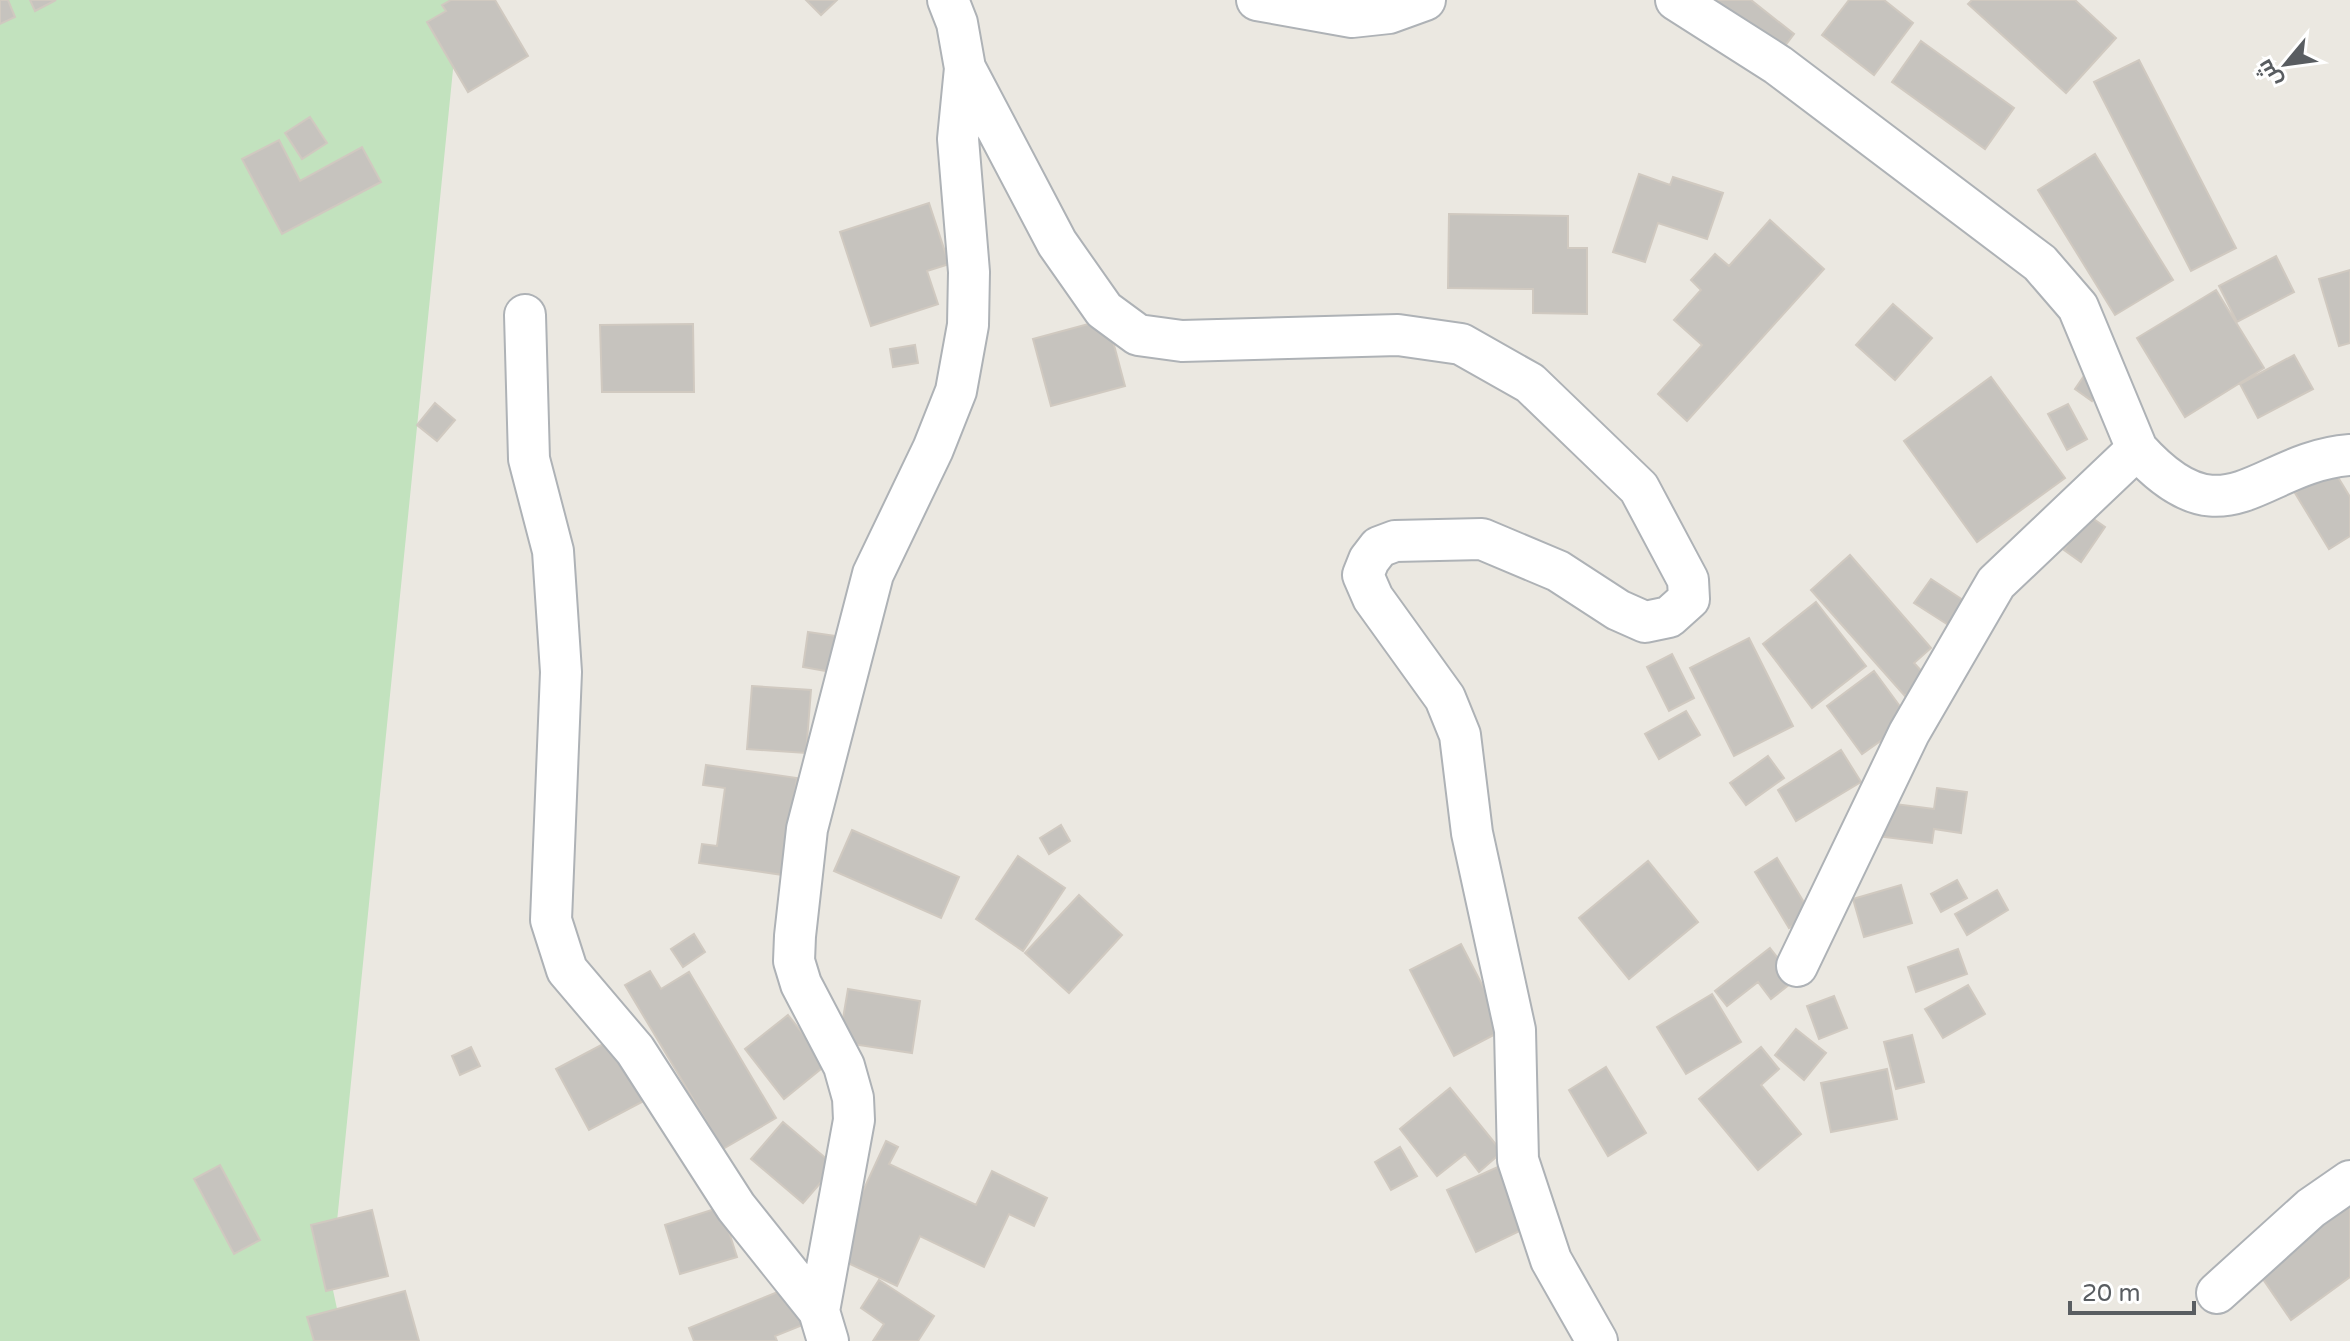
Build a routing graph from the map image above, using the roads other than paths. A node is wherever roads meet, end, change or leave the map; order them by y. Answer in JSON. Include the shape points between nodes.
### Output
{"nodes":[{"id":1,"x":948,"y":0,"type":"edge"},
{"id":2,"x":1257,"y":0,"type":"edge"},
{"id":3,"x":1425,"y":0,"type":"edge"},
{"id":4,"x":1676,"y":0,"type":"edge"},
{"id":5,"x":965,"y":68,"type":"junction"},
{"id":6,"x":525,"y":315,"type":"dead end"},
{"id":7,"x":2137,"y":449,"type":"junction"},
{"id":8,"x":2350,"y":455,"type":"edge"},
{"id":9,"x":1797,"y":966,"type":"dead end"},
{"id":10,"x":2350,"y":1181,"type":"edge"},
{"id":11,"x":2217,"y":1293,"type":"dead end"},
{"id":12,"x":824,"y":1326,"type":"edge"},
{"id":13,"x":1597,"y":1341,"type":"edge"}],
"edges":[{"from":1,"to":5,"type":"street"},
{"from":2,"to":3,"type":"street","via":[[1352,17],[1389,13]]},
{"from":4,"to":7,"type":"street","via":[[1778,65],[2040,263],[2078,307]]},
{"from":5,"to":12,"type":"street","via":[[958,139],[968,325],[956,391],[873,574],[807,829],[794,961],[844,1066],[854,1120]]},
{"from":5,"to":13,"type":"street","via":[[1057,243],[1104,310],[1138,335],[1182,341],[1398,335],[1461,344],[1530,383],[1639,488],[1688,580],[1689,599],[1669,617],[1645,622],[1558,571],[1482,539],[1395,541],[1379,547],[1363,575],[1373,598],[1445,698],[1460,735],[1472,833],[1515,1030],[1518,1160],[1551,1260]]},
{"from":6,"to":12,"type":"street","via":[[529,459],[553,551],[561,672],[551,920],[567,970],[635,1050],[736,1207]]},
{"from":7,"to":8,"type":"street","via":[[2153,467],[2192,493],[2234,496],[2330,457]]},
{"from":7,"to":9,"type":"street","via":[[1996,583],[1909,733]]},
{"from":10,"to":11,"type":"street","via":[[2311,1208]]}]}
